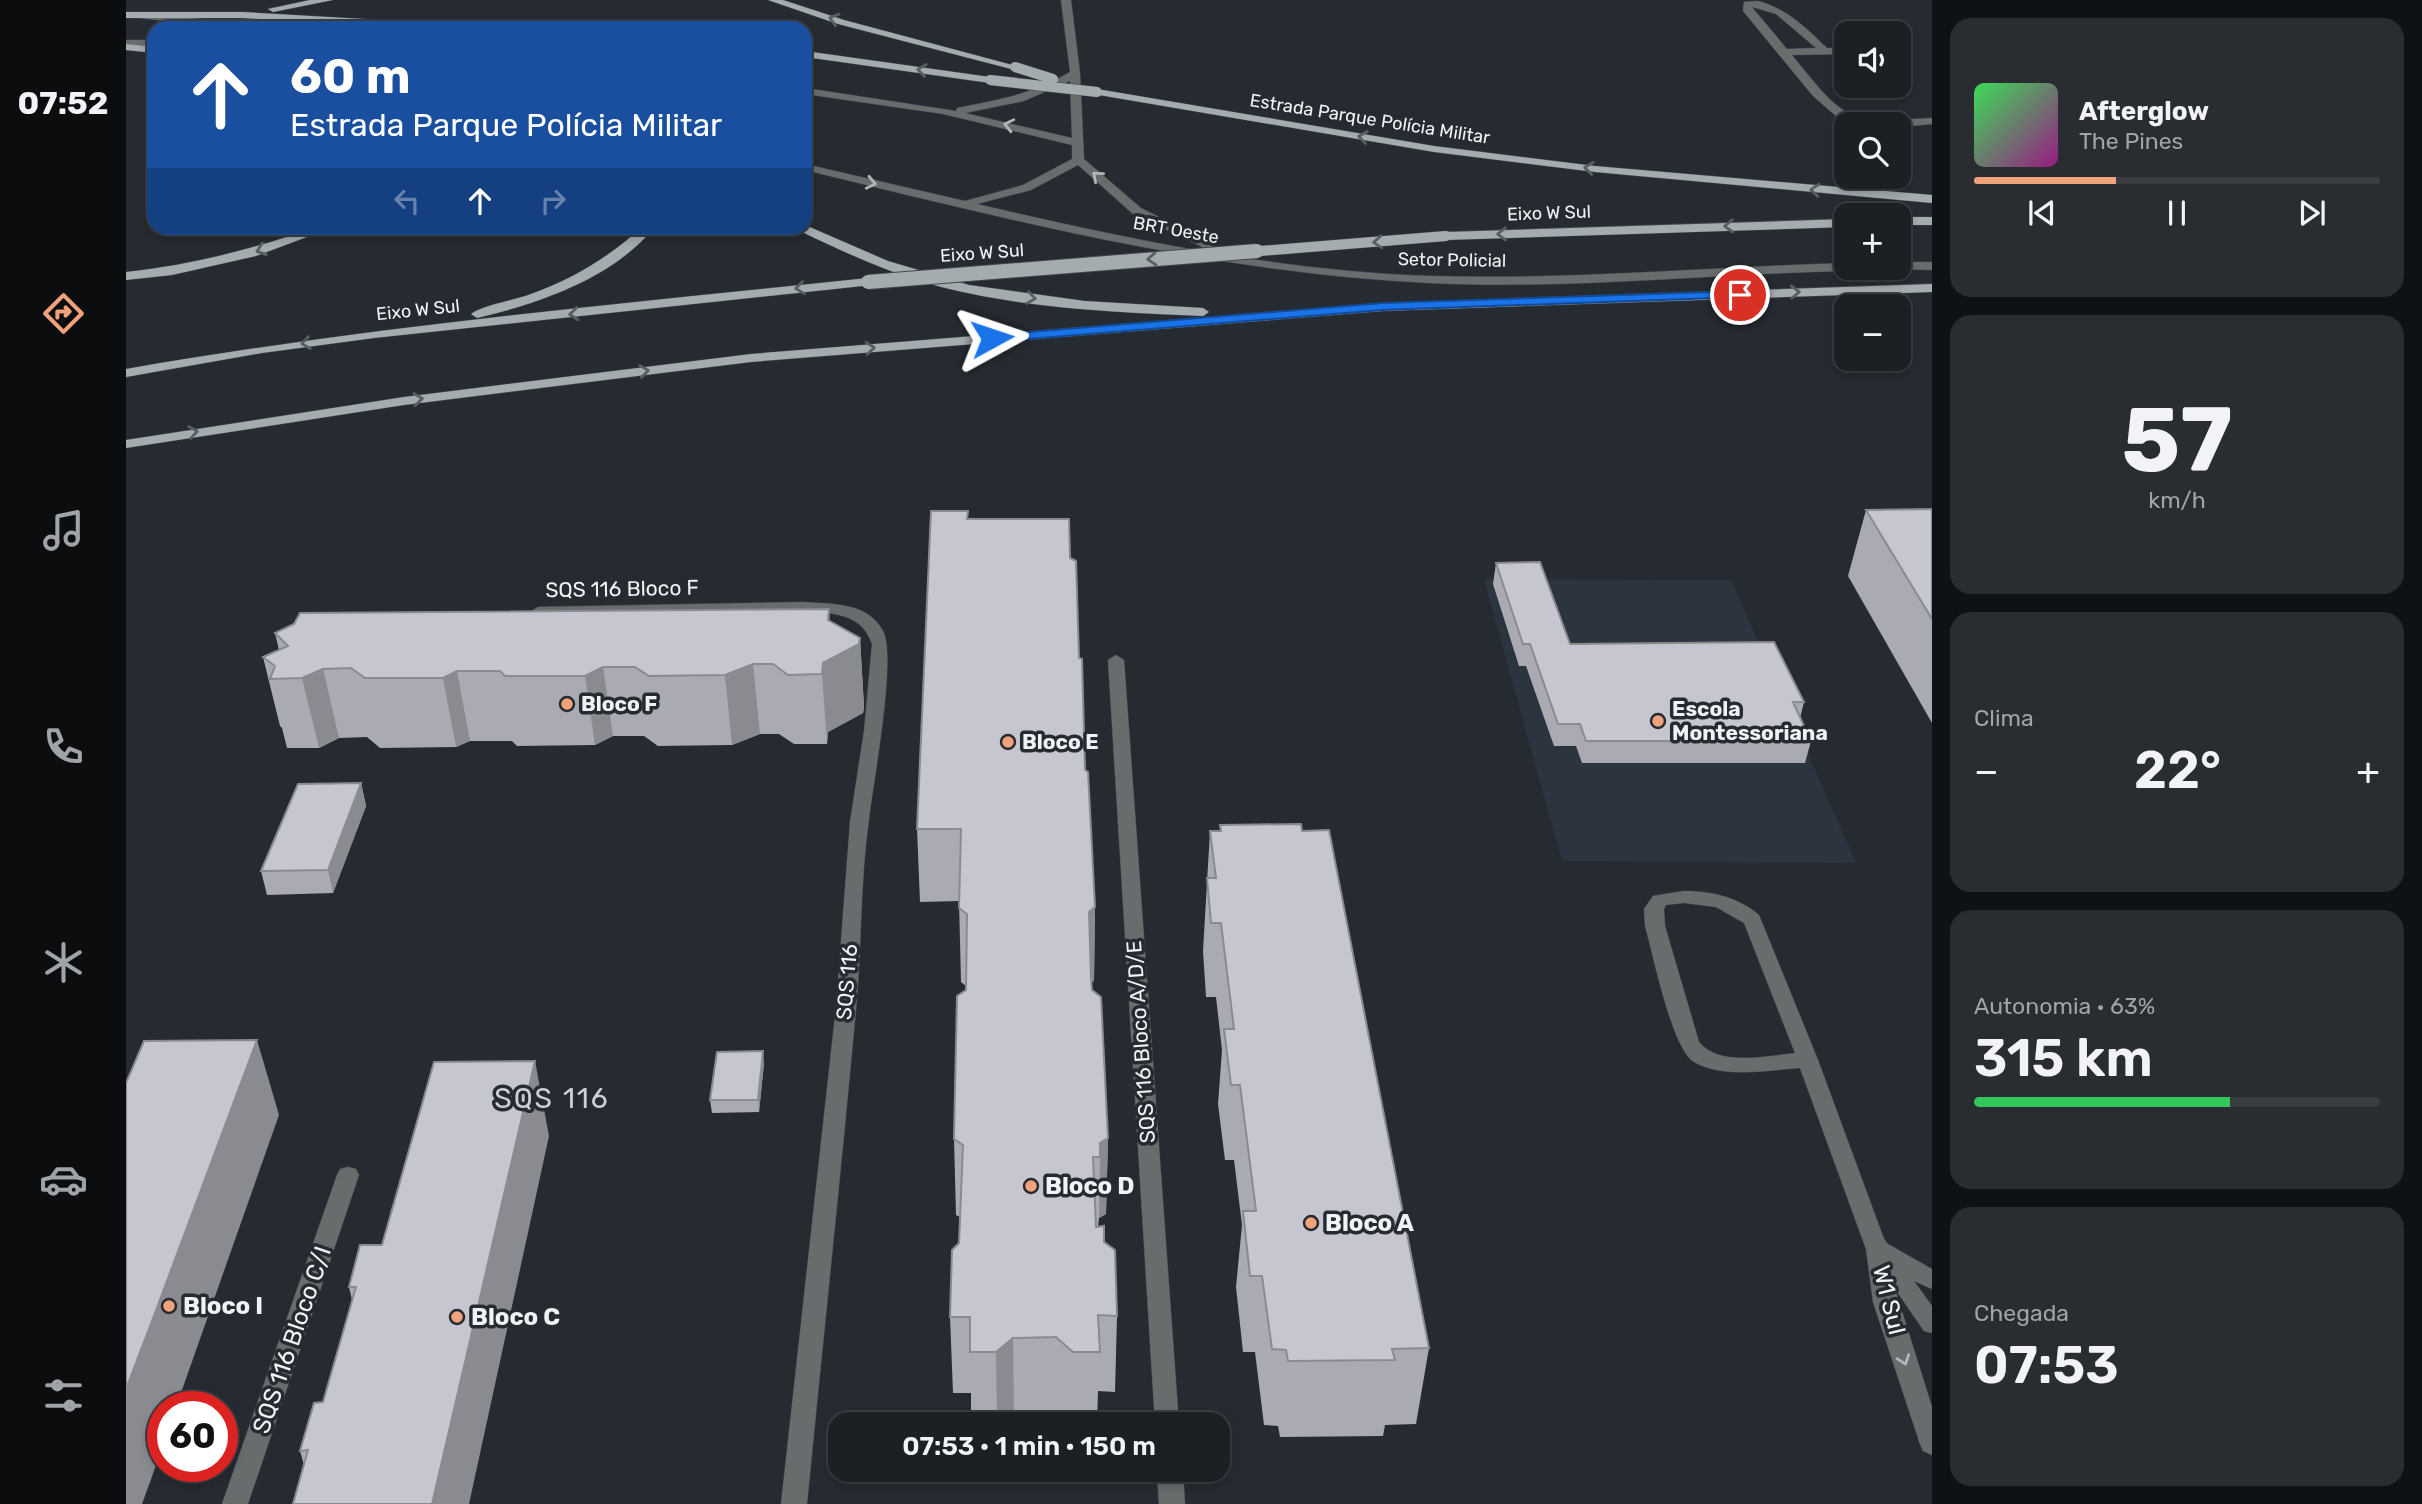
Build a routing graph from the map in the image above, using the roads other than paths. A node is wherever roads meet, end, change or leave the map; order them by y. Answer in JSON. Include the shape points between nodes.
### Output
{"nodes":[{"id":1,"x":328,"y":0,"type":"edge"},
{"id":2,"x":773,"y":0,"type":"edge"},
{"id":3,"x":1066,"y":0,"type":"edge"},
{"id":4,"x":127,"y":15,"type":"edge"},
{"id":5,"x":242,"y":15,"type":"junction"},
{"id":6,"x":187,"y":21,"type":"edge"},
{"id":7,"x":347,"y":21,"type":"edge"},
{"id":8,"x":147,"y":44,"type":"edge"},
{"id":9,"x":126,"y":45,"type":"edge"},
{"id":10,"x":147,"y":49,"type":"edge"},
{"id":11,"x":1824,"y":51,"type":"junction"},
{"id":12,"x":1834,"y":51,"type":"edge"},
{"id":13,"x":1784,"y":52,"type":"junction"},
{"id":14,"x":812,"y":55,"type":"edge"},
{"id":15,"x":1075,"y":73,"type":"junction"},
{"id":16,"x":812,"y":92,"type":"edge"},
{"id":17,"x":1097,"y":92,"type":"junction"},
{"id":18,"x":943,"y":111,"type":"junction"},
{"id":19,"x":1932,"y":121,"type":"edge"},
{"id":20,"x":1075,"y":142,"type":"junction"},
{"id":21,"x":1078,"y":160,"type":"junction"},
{"id":22,"x":812,"y":169,"type":"edge"},
{"id":23,"x":1932,"y":199,"type":"edge"},
{"id":24,"x":960,"y":204,"type":"junction"},
{"id":25,"x":1932,"y":221,"type":"edge"},
{"id":26,"x":1911,"y":222,"type":"edge"},
{"id":27,"x":1834,"y":223,"type":"edge"},
{"id":28,"x":812,"y":231,"type":"edge"},
{"id":29,"x":305,"y":235,"type":"edge"},
{"id":30,"x":641,"y":235,"type":"edge"},
{"id":31,"x":1239,"y":259,"type":"junction"},
{"id":32,"x":1932,"y":266,"type":"edge"},
{"id":33,"x":1911,"y":267,"type":"edge"},
{"id":34,"x":1834,"y":268,"type":"edge"},
{"id":35,"x":126,"y":276,"type":"edge"},
{"id":36,"x":1932,"y":288,"type":"edge"},
{"id":37,"x":1287,"y":314,"type":"junction"},
{"id":38,"x":374,"y":334,"type":"junction"},
{"id":39,"x":126,"y":373,"type":"edge"},
{"id":40,"x":126,"y":444,"type":"edge"},
{"id":41,"x":714,"y":608,"type":"joint"},
{"id":42,"x":525,"y":612,"type":"edge"},
{"id":43,"x":1116,"y":660,"type":"dead end"},
{"id":44,"x":1808,"y":1060,"type":"junction"},
{"id":45,"x":348,"y":1175,"type":"dead end"},
{"id":46,"x":1876,"y":1247,"type":"junction"},
{"id":47,"x":1932,"y":1280,"type":"edge"},
{"id":48,"x":1932,"y":1324,"type":"edge"},
{"id":49,"x":1166,"y":1412,"type":"edge"},
{"id":50,"x":1932,"y":1444,"type":"edge"},
{"id":51,"x":1171,"y":1482,"type":"edge"},
{"id":52,"x":236,"y":1504,"type":"edge"},
{"id":53,"x":794,"y":1504,"type":"edge"},
{"id":54,"x":1172,"y":1504,"type":"edge"}],
"edges":[{"from":1,"to":5,"type":"main road"},
{"from":17,"to":2,"type":"main road","one_way":true,"bridge":true},
{"from":3,"to":15,"type":"street"},
{"from":4,"to":5,"type":"main road"},
{"from":4,"to":6,"type":"street"},
{"from":5,"to":7,"type":"main road"},
{"from":8,"to":9,"type":"street"},
{"from":9,"to":10,"type":"main road"},
{"from":11,"to":12,"type":"street"},
{"from":11,"to":13,"type":"street"},
{"from":11,"to":13,"type":"street","via":[[1778,6],[1747,4]]},
{"from":13,"to":19,"type":"street","via":[[1841,115],[1861,122]]},
{"from":17,"to":14,"type":"main road","name":"Estrada Parque Polícia Militar","one_way":true,"bridge":true},
{"from":15,"to":18,"type":"street","via":[[1027,99]]},
{"from":15,"to":20,"type":"street"},
{"from":16,"to":18,"type":"street"},
{"from":23,"to":17,"type":"main road","name":"Estrada Parque Polícia Militar","one_way":true,"via":[[1434,149]]},
{"from":20,"to":18,"type":"street","one_way":true},
{"from":20,"to":21,"type":"street"},
{"from":21,"to":24,"type":"street","name":"BRT Oeste","via":[[1054,178],[1010,195]]},
{"from":31,"to":21,"type":"street","name":"BRT Oeste","one_way":true,"via":[[1137,211]]},
{"from":22,"to":24,"type":"street","name":"BRT Oeste","one_way":true},
{"from":24,"to":31,"type":"street","name":"BRT Oeste"},
{"from":25,"to":26,"type":"main road"},
{"from":27,"to":38,"type":"main road","name":"Eixo W Sul","one_way":true,"bridge":true,"via":[[1446,236],[868,282]]},
{"from":28,"to":37,"type":"main road","one_way":true,"via":[[904,271],[967,289],[1158,310]]},
{"from":29,"to":35,"type":"main road","one_way":true,"via":[[252,253],[173,271]]},
{"from":30,"to":38,"type":"main road","via":[[592,272],[541,295],[497,310]]},
{"from":31,"to":34,"type":"street","name":"Setor Policial","via":[[1371,276],[1484,279]]},
{"from":32,"to":33,"type":"street"},
{"from":37,"to":36,"type":"main road","one_way":true},
{"from":40,"to":37,"type":"main road","one_way":true,"via":[[404,401],[751,358]]},
{"from":38,"to":39,"type":"main road","name":"Eixo W Sul","one_way":true},
{"from":41,"to":42,"type":"street","name":"SQS 116 Bloco F"},
{"from":41,"to":53,"type":"street","name":"SQS 116","via":[[840,609],[871,622],[880,644]]},
{"from":43,"to":49,"type":"street","name":"SQS 116 Bloco A/D/E"},
{"from":44,"to":44,"type":"street","via":[[1752,920],[1744,911],[1714,900],[1660,900],[1654,909],[1655,926],[1693,1050],[1722,1063]]},
{"from":44,"to":46,"type":"street"},
{"from":45,"to":52,"type":"street","name":"SQS 116 Bloco C/I"},
{"from":46,"to":47,"type":"street"},
{"from":46,"to":48,"type":"street","name":"W1 Sul"},
{"from":46,"to":50,"type":"street","name":"W1 Sul","one_way":true,"via":[[1885,1302]]},
{"from":51,"to":54,"type":"street"}]}
